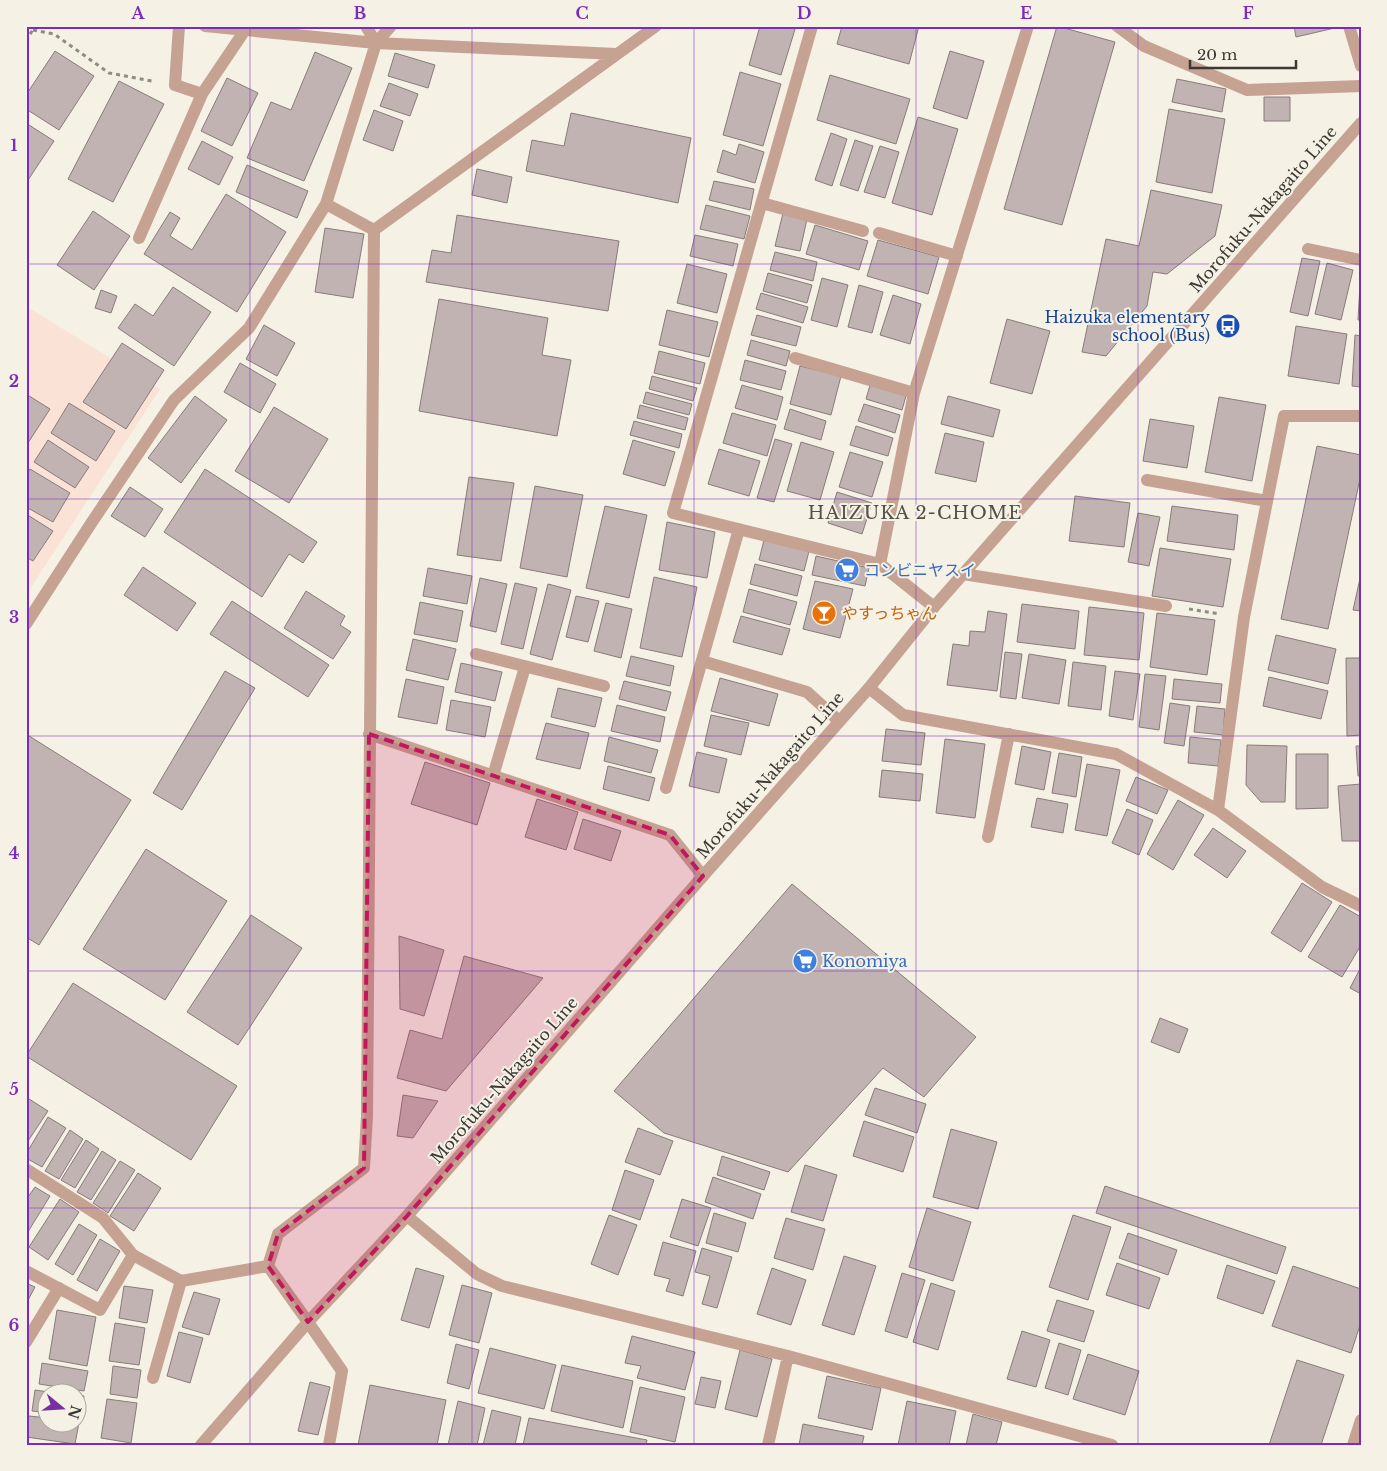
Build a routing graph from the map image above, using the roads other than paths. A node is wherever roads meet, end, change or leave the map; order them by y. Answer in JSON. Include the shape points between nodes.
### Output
{"nodes":[{"id":1,"x":179,"y":26,"type":"edge"},
{"id":2,"x":205,"y":26,"type":"edge"},
{"id":3,"x":366,"y":26,"type":"edge"},
{"id":4,"x":391,"y":26,"type":"edge"},
{"id":5,"x":656,"y":26,"type":"edge"},
{"id":6,"x":812,"y":26,"type":"edge"},
{"id":7,"x":1028,"y":26,"type":"edge"},
{"id":8,"x":1118,"y":26,"type":"edge"},
{"id":9,"x":1349,"y":26,"type":"edge"},
{"id":10,"x":245,"y":30,"type":"junction"},
{"id":11,"x":376,"y":43,"type":"junction"},
{"id":12,"x":616,"y":54,"type":"junction"},
{"id":13,"x":1361,"y":66,"type":"edge"},
{"id":14,"x":1361,"y":86,"type":"edge"},
{"id":15,"x":202,"y":94,"type":"junction"},
{"id":16,"x":1361,"y":123,"type":"edge"},
{"id":17,"x":762,"y":203,"type":"junction"},
{"id":18,"x":326,"y":204,"type":"junction"},
{"id":19,"x":374,"y":230,"type":"junction"},
{"id":20,"x":862,"y":231,"type":"dead end"},
{"id":21,"x":879,"y":233,"type":"dead end"},
{"id":22,"x":139,"y":238,"type":"dead end"},
{"id":23,"x":1308,"y":249,"type":"dead end"},
{"id":24,"x":957,"y":256,"type":"junction"},
{"id":25,"x":1361,"y":260,"type":"edge"},
{"id":26,"x":795,"y":358,"type":"dead end"},
{"id":27,"x":914,"y":392,"type":"junction"},
{"id":28,"x":1361,"y":416,"type":"edge"},
{"id":29,"x":1146,"y":480,"type":"dead end"},
{"id":30,"x":1267,"y":501,"type":"junction"},
{"id":31,"x":739,"y":529,"type":"junction"},
{"id":32,"x":880,"y":564,"type":"junction"},
{"id":33,"x":963,"y":574,"type":"junction"},
{"id":34,"x":1166,"y":606,"type":"road end"},
{"id":35,"x":934,"y":608,"type":"junction"},
{"id":36,"x":26,"y":624,"type":"edge"},
{"id":37,"x":476,"y":654,"type":"dead end"},
{"id":38,"x":702,"y":661,"type":"junction"},
{"id":39,"x":525,"y":667,"type":"junction"},
{"id":40,"x":604,"y":686,"type":"dead end"},
{"id":41,"x":869,"y":688,"type":"junction"},
{"id":42,"x":839,"y":721,"type":"junction"},
{"id":43,"x":369,"y":734,"type":"junction"},
{"id":44,"x":1009,"y":734,"type":"junction"},
{"id":45,"x":493,"y":776,"type":"junction"},
{"id":46,"x":666,"y":788,"type":"dead end"},
{"id":47,"x":1218,"y":810,"type":"junction"},
{"id":48,"x":988,"y":837,"type":"dead end"},
{"id":49,"x":703,"y":876,"type":"junction"},
{"id":50,"x":1361,"y":906,"type":"edge"},
{"id":51,"x":26,"y":1169,"type":"edge"},
{"id":52,"x":407,"y":1216,"type":"junction"},
{"id":53,"x":133,"y":1255,"type":"junction"},
{"id":54,"x":268,"y":1266,"type":"junction"},
{"id":55,"x":26,"y":1271,"type":"edge"},
{"id":56,"x":182,"y":1281,"type":"junction"},
{"id":57,"x":60,"y":1288,"type":"junction"},
{"id":58,"x":308,"y":1322,"type":"junction"},
{"id":59,"x":26,"y":1342,"type":"edge"},
{"id":60,"x":788,"y":1356,"type":"junction"},
{"id":61,"x":153,"y":1378,"type":"dead end"},
{"id":62,"x":1361,"y":1420,"type":"edge"},
{"id":63,"x":200,"y":1445,"type":"edge"},
{"id":64,"x":329,"y":1445,"type":"edge"},
{"id":65,"x":768,"y":1445,"type":"edge"},
{"id":66,"x":1112,"y":1445,"type":"edge"},
{"id":67,"x":1353,"y":1445,"type":"edge"}],
"edges":[{"from":1,"to":15,"type":"street","via":[[175,86]]},
{"from":2,"to":10,"type":"street"},
{"from":3,"to":11,"type":"street"},
{"from":4,"to":11,"type":"street"},
{"from":5,"to":12,"type":"street"},
{"from":6,"to":17,"type":"street"},
{"from":7,"to":24,"type":"street"},
{"from":8,"to":14,"type":"street","via":[[1144,46],[1247,90]]},
{"from":9,"to":13,"type":"street"},
{"from":10,"to":11,"type":"street"},
{"from":10,"to":15,"type":"street"},
{"from":11,"to":12,"type":"street"},
{"from":11,"to":18,"type":"street"},
{"from":12,"to":19,"type":"street"},
{"from":15,"to":22,"type":"street"},
{"from":16,"to":33,"type":"street","name":"Morofuku-Nakagaito Line"},
{"from":17,"to":20,"type":"street"},
{"from":17,"to":31,"type":"street","via":[[673,513]]},
{"from":18,"to":19,"type":"street"},
{"from":18,"to":36,"type":"street","via":[[249,328],[174,400]]},
{"from":19,"to":43,"type":"street"},
{"from":21,"to":24,"type":"street"},
{"from":23,"to":25,"type":"street"},
{"from":24,"to":27,"type":"street"},
{"from":26,"to":27,"type":"street"},
{"from":27,"to":32,"type":"street"},
{"from":28,"to":30,"type":"street","via":[[1284,416]]},
{"from":29,"to":30,"type":"street"},
{"from":30,"to":47,"type":"street","via":[[1244,617]]},
{"from":31,"to":32,"type":"street"},
{"from":31,"to":38,"type":"street"},
{"from":32,"to":35,"type":"street"},
{"from":33,"to":34,"type":"street"},
{"from":33,"to":35,"type":"street","name":"Morofuku-Nakagaito Line"},
{"from":35,"to":41,"type":"street","name":"Morofuku-Nakagaito Line"},
{"from":37,"to":39,"type":"street"},
{"from":38,"to":42,"type":"street","via":[[807,692]]},
{"from":38,"to":46,"type":"street"},
{"from":39,"to":40,"type":"street"},
{"from":39,"to":45,"type":"street"},
{"from":41,"to":42,"type":"street","name":"Morofuku-Nakagaito Line"},
{"from":41,"to":44,"type":"street","via":[[903,715]]},
{"from":42,"to":49,"type":"street","name":"Morofuku-Nakagaito Line"},
{"from":43,"to":45,"type":"street"},
{"from":43,"to":54,"type":"street","via":[[368,1106],[364,1168],[278,1234]]},
{"from":44,"to":47,"type":"street","via":[[1116,754]]},
{"from":44,"to":48,"type":"street"},
{"from":45,"to":49,"type":"street","via":[[670,835]]},
{"from":47,"to":50,"type":"street","via":[[1322,887]]},
{"from":49,"to":52,"type":"street","name":"Morofuku-Nakagaito Line"},
{"from":51,"to":53,"type":"street","via":[[104,1218]]},
{"from":52,"to":58,"type":"street","name":"Morofuku-Nakagaito Line"},
{"from":52,"to":60,"type":"street","via":[[477,1274],[502,1286]]},
{"from":53,"to":56,"type":"street"},
{"from":53,"to":57,"type":"street","via":[[100,1310]]},
{"from":54,"to":56,"type":"street"},
{"from":54,"to":58,"type":"street"},
{"from":55,"to":57,"type":"street"},
{"from":56,"to":61,"type":"street"},
{"from":57,"to":59,"type":"street"},
{"from":58,"to":63,"type":"street","name":"Morofuku-Nakagaito Line"},
{"from":58,"to":64,"type":"street","via":[[342,1371]]},
{"from":60,"to":65,"type":"street"},
{"from":60,"to":66,"type":"street"},
{"from":62,"to":67,"type":"street"}]}
